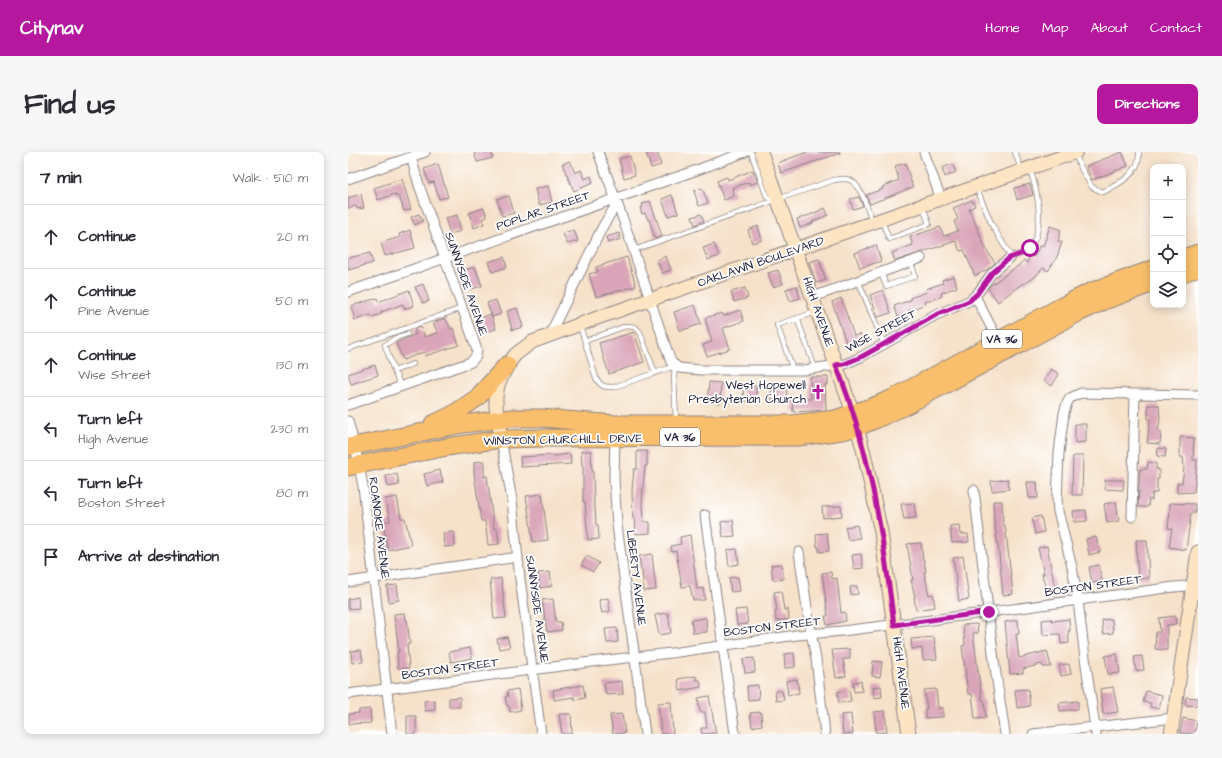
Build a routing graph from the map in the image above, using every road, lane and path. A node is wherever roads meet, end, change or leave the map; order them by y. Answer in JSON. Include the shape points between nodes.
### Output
{"nodes":[{"id":1,"x":425,"y":152,"type":"edge"},
{"id":2,"x":598,"y":152,"type":"edge"},
{"id":3,"x":745,"y":152,"type":"edge"},
{"id":4,"x":751,"y":152,"type":"edge"},
{"id":5,"x":761,"y":152,"type":"edge"},
{"id":6,"x":924,"y":152,"type":"edge"},
{"id":7,"x":1015,"y":152,"type":"edge"},
{"id":8,"x":1140,"y":152,"type":"edge"},
{"id":9,"x":1069,"y":153,"type":"edge"},
{"id":10,"x":411,"y":157,"type":"junction"},
{"id":11,"x":1026,"y":169,"type":"junction"},
{"id":12,"x":348,"y":178,"type":"edge"},
{"id":13,"x":976,"y":187,"type":"junction"},
{"id":14,"x":616,"y":199,"type":"junction"},
{"id":15,"x":778,"y":199,"type":"junction"},
{"id":16,"x":941,"y":199,"type":"junction"},
{"id":17,"x":922,"y":206,"type":"junction"},
{"id":18,"x":877,"y":221,"type":"junction"},
{"id":19,"x":634,"y":250,"type":"junction"},
{"id":20,"x":795,"y":250,"type":"junction"},
{"id":21,"x":1198,"y":253,"type":"edge"},
{"id":22,"x":1012,"y":257,"type":"junction"},
{"id":23,"x":1186,"y":257,"type":"edge"},
{"id":24,"x":444,"y":258,"type":"junction"},
{"id":25,"x":921,"y":258,"type":"dead end"},
{"id":26,"x":911,"y":262,"type":"junction"},
{"id":27,"x":1198,"y":267,"type":"edge"},
{"id":28,"x":1150,"y":269,"type":"edge"},
{"id":29,"x":881,"y":272,"type":"junction"},
{"id":30,"x":1186,"y":272,"type":"edge"},
{"id":31,"x":858,"y":280,"type":"junction"},
{"id":32,"x":1150,"y":284,"type":"edge"},
{"id":33,"x":348,"y":292,"type":"edge"},
{"id":34,"x":975,"y":296,"type":"junction"},
{"id":35,"x":813,"y":297,"type":"junction"},
{"id":36,"x":651,"y":300,"type":"junction"},
{"id":37,"x":462,"y":308,"type":"junction"},
{"id":38,"x":818,"y":311,"type":"junction"},
{"id":39,"x":797,"y":318,"type":"junction"},
{"id":40,"x":580,"y":325,"type":"junction"},
{"id":41,"x":407,"y":334,"type":"dead end"},
{"id":42,"x":549,"y":336,"type":"junction"},
{"id":43,"x":585,"y":341,"type":"junction"},
{"id":44,"x":884,"y":344,"type":"junction"},
{"id":45,"x":1001,"y":347,"type":"junction"},
{"id":46,"x":348,"y":349,"type":"edge"},
{"id":47,"x":413,"y":364,"type":"dead end"},
{"id":48,"x":507,"y":365,"type":"junction"},
{"id":49,"x":836,"y":365,"type":"junction"},
{"id":50,"x":675,"y":366,"type":"junction"},
{"id":51,"x":815,"y":368,"type":"junction"},
{"id":52,"x":793,"y":370,"type":"junction"},
{"id":53,"x":394,"y":371,"type":"junction"},
{"id":54,"x":655,"y":373,"type":"junction"},
{"id":55,"x":401,"y":387,"type":"junction"},
{"id":56,"x":1135,"y":394,"type":"junction"},
{"id":57,"x":1198,"y":395,"type":"edge"},
{"id":58,"x":348,"y":405,"type":"edge"},
{"id":59,"x":498,"y":419,"type":"junction"},
{"id":60,"x":856,"y":420,"type":"junction"},
{"id":61,"x":348,"y":421,"type":"edge"},
{"id":62,"x":676,"y":424,"type":"junction"},
{"id":63,"x":615,"y":431,"type":"junction"},
{"id":64,"x":415,"y":433,"type":"junction"},
{"id":65,"x":501,"y":439,"type":"junction"},
{"id":66,"x":352,"y":447,"type":"edge"},
{"id":67,"x":353,"y":466,"type":"edge"},
{"id":68,"x":974,"y":490,"type":"dead end"},
{"id":69,"x":705,"y":515,"type":"dead end"},
{"id":70,"x":1132,"y":517,"type":"dead end"},
{"id":71,"x":799,"y":552,"type":"dead end"},
{"id":72,"x":1198,"y":552,"type":"edge"},
{"id":73,"x":518,"y":557,"type":"junction"},
{"id":74,"x":373,"y":577,"type":"junction"},
{"id":75,"x":348,"y":582,"type":"edge"},
{"id":76,"x":1196,"y":585,"type":"edge"},
{"id":77,"x":1078,"y":601,"type":"junction"},
{"id":78,"x":989,"y":612,"type":"junction"},
{"id":79,"x":894,"y":625,"type":"junction"},
{"id":80,"x":812,"y":634,"type":"junction"},
{"id":81,"x":723,"y":645,"type":"junction"},
{"id":82,"x":634,"y":657,"type":"junction"},
{"id":83,"x":533,"y":669,"type":"junction"},
{"id":84,"x":387,"y":689,"type":"junction"},
{"id":85,"x":348,"y":694,"type":"edge"},
{"id":86,"x":1174,"y":718,"type":"junction"},
{"id":87,"x":1095,"y":730,"type":"edge"},
{"id":88,"x":392,"y":734,"type":"edge"},
{"id":89,"x":541,"y":734,"type":"edge"},
{"id":90,"x":645,"y":734,"type":"edge"},
{"id":91,"x":735,"y":734,"type":"edge"},
{"id":92,"x":825,"y":734,"type":"edge"},
{"id":93,"x":908,"y":734,"type":"edge"},
{"id":94,"x":1005,"y":734,"type":"edge"},
{"id":95,"x":1033,"y":734,"type":"edge"},
{"id":96,"x":1171,"y":734,"type":"edge"}],
"edges":[{"from":1,"to":10,"type":"street"},
{"from":2,"to":14,"type":"street"},
{"from":3,"to":14,"type":"street","name":"POPLAR STREET"},
{"from":4,"to":15,"type":"lane","via":[[767,197]]},
{"from":5,"to":15,"type":"street","name":"HIGH AVENUE"},
{"from":6,"to":16,"type":"street"},
{"from":7,"to":11,"type":"lane"},
{"from":8,"to":9,"type":"lane","via":[[1140,160],[1132,174],[1103,192],[1092,188]]},
{"from":9,"to":11,"type":"street","name":"OAKLAWN BOULEVARD"},
{"from":10,"to":12,"type":"street"},
{"from":10,"to":24,"type":"street","name":"SUNNYSIDE AVENUE"},
{"from":11,"to":13,"type":"street","name":"OAKLAWN BOULEVARD"},
{"from":11,"to":22,"type":"lane","via":[[1038,197],[1038,225],[1030,248]]},
{"from":13,"to":16,"type":"street","name":"OAKLAWN BOULEVARD"},
{"from":13,"to":22,"type":"lane","via":[[992,225]]},
{"from":14,"to":19,"type":"street"},
{"from":14,"to":24,"type":"street","name":"POPLAR STREET"},
{"from":14,"to":42,"type":"street","via":[[614,208]]},
{"from":15,"to":18,"type":"lane","via":[[834,180],[848,179],[857,186]]},
{"from":15,"to":19,"type":"lane"},
{"from":15,"to":20,"type":"street","name":"HIGH AVENUE"},
{"from":16,"to":17,"type":"street","name":"OAKLAWN BOULEVARD"},
{"from":17,"to":18,"type":"street","name":"OAKLAWN BOULEVARD"},
{"from":17,"to":18,"type":"lane","via":[[929,224],[889,240]]},
{"from":18,"to":20,"type":"street","name":"OAKLAWN BOULEVARD"},
{"from":19,"to":36,"type":"street"},
{"from":20,"to":35,"type":"street","name":"HIGH AVENUE"},
{"from":20,"to":36,"type":"street","name":"OAKLAWN BOULEVARD"},
{"from":21,"to":23,"type":"highway"},
{"from":22,"to":34,"type":"street","via":[[992,273]]},
{"from":24,"to":33,"type":"street","name":"POPLAR STREET"},
{"from":24,"to":37,"type":"street","name":"SUNNYSIDE AVENUE"},
{"from":25,"to":26,"type":"street"},
{"from":26,"to":29,"type":"street"},
{"from":26,"to":29,"type":"lane","via":[[915,276],[886,286]]},
{"from":27,"to":30,"type":"highway"},
{"from":28,"to":45,"type":"highway","name":"WINSTON CHURCHILL DRIVE","number":"VA 36","via":[[1090,292],[1062,306]]},
{"from":29,"to":31,"type":"street"},
{"from":31,"to":35,"type":"street"},
{"from":31,"to":44,"type":"lane"},
{"from":32,"to":45,"type":"highway","name":"WINSTON CHURCHILL DRIVE","number":"VA 36","via":[[1104,301]]},
{"from":34,"to":44,"type":"street","name":"WISE STREET"},
{"from":34,"to":45,"type":"street"},
{"from":35,"to":38,"type":"street","name":"HIGH AVENUE"},
{"from":36,"to":40,"type":"street","name":"OAKLAWN BOULEVARD"},
{"from":36,"to":50,"type":"street","via":[[671,362]]},
{"from":37,"to":46,"type":"lane"},
{"from":37,"to":55,"type":"street","name":"SUNNYSIDE AVENUE","via":[[477,350],[474,360]]},
{"from":38,"to":39,"type":"lane"},
{"from":38,"to":49,"type":"street","name":"HIGH AVENUE"},
{"from":39,"to":51,"type":"lane"},
{"from":39,"to":52,"type":"lane","via":[[777,325]]},
{"from":40,"to":42,"type":"street","name":"OAKLAWN BOULEVARD"},
{"from":40,"to":43,"type":"lane"},
{"from":41,"to":53,"type":"lane","via":[[385,346]]},
{"from":42,"to":48,"type":"street","name":"OAKLAWN BOULEVARD","via":[[524,347]]},
{"from":43,"to":54,"type":"lane","via":[[626,326],[635,327],[640,332]]},
{"from":43,"to":54,"type":"lane","via":[[600,385],[614,387]]},
{"from":44,"to":49,"type":"street","name":"WISE STREET","via":[[861,357]]},
{"from":45,"to":60,"type":"highway","name":"WINSTON CHURCHILL DRIVE","number":"VA 36","via":[[893,398]]},
{"from":47,"to":53,"type":"lane"},
{"from":48,"to":59,"type":"street","name":"OAKLAWN BOULEVARD","via":[[496,396]]},
{"from":48,"to":64,"type":"highway","via":[[476,398],[452,415]]},
{"from":49,"to":51,"type":"street","name":"WISE STREET"},
{"from":49,"to":60,"type":"street","name":"HIGH AVENUE"},
{"from":50,"to":52,"type":"street","name":"WISE STREET","via":[[701,370]]},
{"from":50,"to":54,"type":"lane"},
{"from":50,"to":62,"type":"lane"},
{"from":51,"to":52,"type":"street","name":"WISE STREET"},
{"from":53,"to":55,"type":"lane"},
{"from":55,"to":58,"type":"street","name":"SUNNYSIDE AVENUE"},
{"from":56,"to":57,"type":"street"},
{"from":56,"to":70,"type":"street"},
{"from":56,"to":77,"type":"street","via":[[1081,393],[1067,403],[1064,413],[1057,500]]},
{"from":59,"to":63,"type":"highway","name":"WINSTON CHURCHILL DRIVE","number":"VA 36","via":[[541,418]]},
{"from":59,"to":64,"type":"highway","number":"VA 36"},
{"from":59,"to":65,"type":"street","name":"OAKLAWN BOULEVARD"},
{"from":60,"to":62,"type":"highway","name":"WINSTON CHURCHILL DRIVE","number":"VA 36","via":[[835,419],[792,424]]},
{"from":60,"to":63,"type":"highway","name":"WINSTON CHURCHILL DRIVE","number":"VA 36","via":[[821,434],[798,437]]},
{"from":60,"to":79,"type":"street","name":"HIGH AVENUE","via":[[881,532]]},
{"from":61,"to":66,"type":"street","name":"ROANOKE AVENUE"},
{"from":62,"to":63,"type":"highway","name":"WINSTON CHURCHILL DRIVE","number":"VA 36"},
{"from":63,"to":65,"type":"highway","name":"WINSTON CHURCHILL DRIVE","number":"VA 36"},
{"from":63,"to":82,"type":"street","name":"LIBERTY AVENUE","via":[[617,525]]},
{"from":64,"to":66,"type":"highway","number":"VA 36"},
{"from":65,"to":67,"type":"highway","name":"WINSTON CHURCHILL DRIVE","number":"VA 36"},
{"from":65,"to":73,"type":"street","name":"SUNNYSIDE AVENUE","via":[[512,500]]},
{"from":66,"to":67,"type":"street","name":"ROANOKE AVENUE"},
{"from":67,"to":74,"type":"street","name":"ROANOKE AVENUE","via":[[368,522]]},
{"from":68,"to":78,"type":"street"},
{"from":69,"to":81,"type":"street"},
{"from":71,"to":80,"type":"street"},
{"from":72,"to":76,"type":"street"},
{"from":73,"to":74,"type":"street"},
{"from":73,"to":83,"type":"street","name":"SUNNYSIDE AVENUE"},
{"from":74,"to":75,"type":"street"},
{"from":74,"to":84,"type":"street","name":"ROANOKE AVENUE"},
{"from":76,"to":77,"type":"street","name":"BOSTON STREET"},
{"from":76,"to":86,"type":"street"},
{"from":77,"to":78,"type":"street","name":"BOSTON STREET"},
{"from":77,"to":87,"type":"street"},
{"from":78,"to":79,"type":"street","name":"BOSTON STREET"},
{"from":78,"to":94,"type":"street"},
{"from":79,"to":80,"type":"street","name":"BOSTON STREET"},
{"from":79,"to":93,"type":"street","name":"HIGH AVENUE"},
{"from":80,"to":81,"type":"street","name":"BOSTON STREET"},
{"from":80,"to":92,"type":"street"},
{"from":81,"to":82,"type":"street","name":"BOSTON STREET"},
{"from":81,"to":91,"type":"street"},
{"from":82,"to":83,"type":"street","name":"BOSTON STREET"},
{"from":82,"to":90,"type":"street","name":"LIBERTY AVENUE"},
{"from":83,"to":84,"type":"street","name":"BOSTON STREET"},
{"from":83,"to":89,"type":"street","name":"SUNNYSIDE AVENUE"},
{"from":84,"to":85,"type":"street","name":"BOSTON STREET"},
{"from":84,"to":88,"type":"street","name":"ROANOKE AVENUE"},
{"from":86,"to":87,"type":"street"},
{"from":86,"to":96,"type":"street"},
{"from":87,"to":95,"type":"street"}]}
